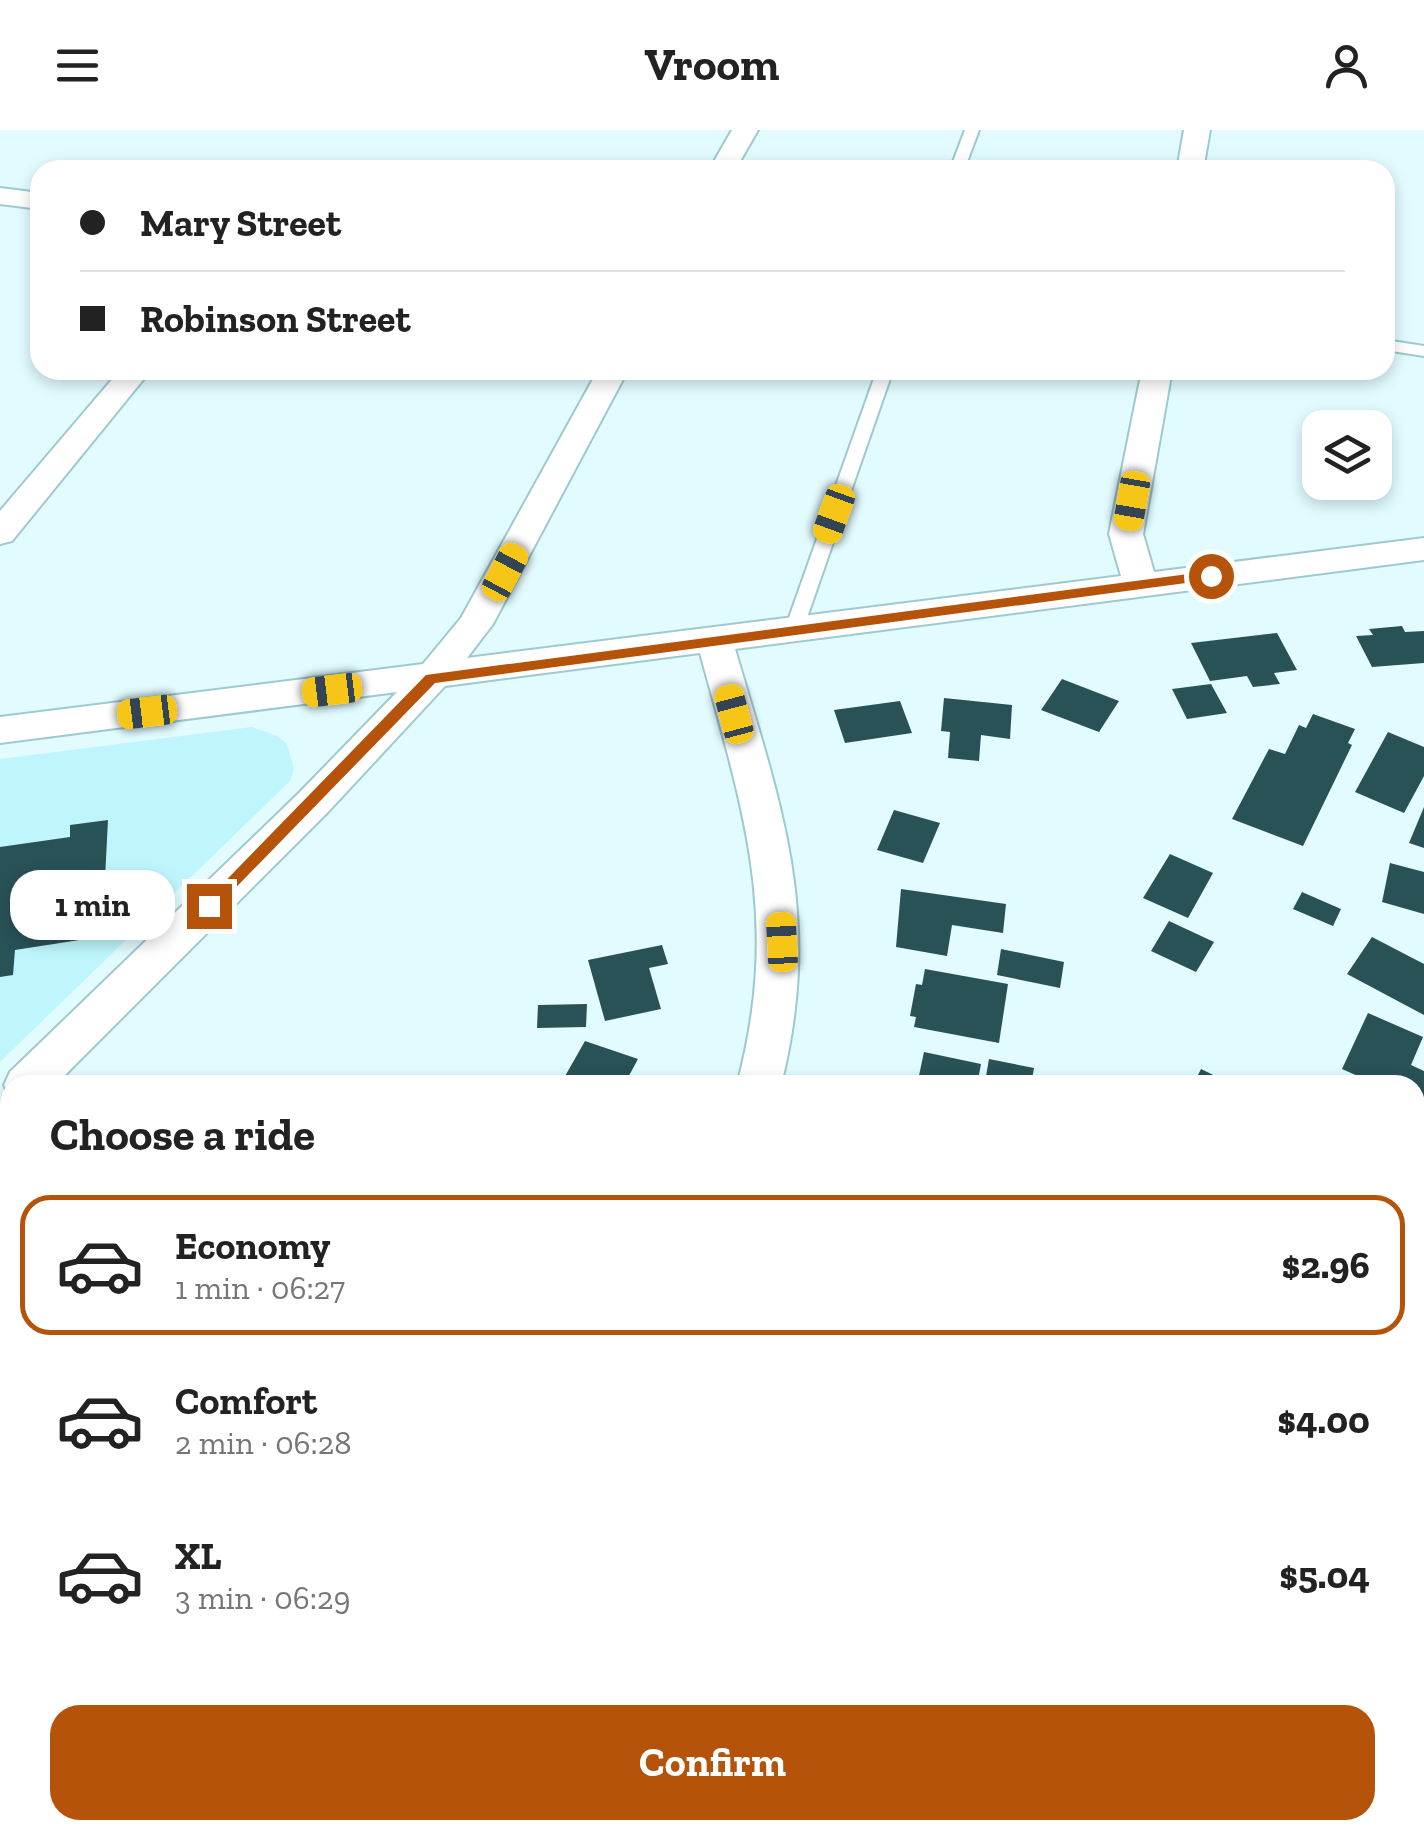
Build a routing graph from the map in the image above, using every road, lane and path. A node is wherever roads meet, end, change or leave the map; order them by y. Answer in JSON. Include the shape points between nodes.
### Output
{"nodes":[{"id":1,"x":745,"y":130,"type":"edge"},
{"id":2,"x":972,"y":130,"type":"edge"},
{"id":3,"x":1196,"y":130,"type":"edge"},
{"id":4,"x":728,"y":160,"type":"edge"},
{"id":5,"x":961,"y":160,"type":"edge"},
{"id":6,"x":1192,"y":160,"type":"edge"},
{"id":7,"x":0,"y":196,"type":"edge"},
{"id":8,"x":30,"y":200,"type":"edge"},
{"id":9,"x":1395,"y":346,"type":"edge"},
{"id":10,"x":1424,"y":350,"type":"edge"},
{"id":11,"x":128,"y":380,"type":"edge"},
{"id":12,"x":608,"y":380,"type":"edge"},
{"id":13,"x":881,"y":380,"type":"edge"},
{"id":14,"x":1156,"y":380,"type":"edge"},
{"id":15,"x":0,"y":533,"type":"edge"},
{"id":16,"x":1424,"y":549,"type":"edge"},
{"id":17,"x":1140,"y":584,"type":"junction"},
{"id":18,"x":794,"y":629,"type":"junction"},
{"id":19,"x":714,"y":639,"type":"junction"},
{"id":20,"x":431,"y":678,"type":"junction"},
{"id":21,"x":0,"y":730,"type":"edge"},
{"id":22,"x":36,"y":1075,"type":"edge"},
{"id":23,"x":762,"y":1075,"type":"edge"}],
"edges":[{"from":1,"to":4,"type":"street"},
{"from":2,"to":5,"type":"lane"},
{"from":3,"to":6,"type":"street"},
{"from":7,"to":8,"type":"street"},
{"from":9,"to":10,"type":"lane"},
{"from":11,"to":15,"type":"street"},
{"from":12,"to":20,"type":"street","via":[[472,629]]},
{"from":13,"to":18,"type":"lane"},
{"from":14,"to":17,"type":"street","via":[[1126,534]]},
{"from":16,"to":17,"type":"street"},
{"from":17,"to":18,"type":"street"},
{"from":18,"to":19,"type":"street"},
{"from":19,"to":20,"type":"street"},
{"from":19,"to":23,"type":"street","via":[[779,882],[780,1004]]},
{"from":20,"to":21,"type":"street"},
{"from":20,"to":22,"type":"street","via":[[314,803]]}]}
